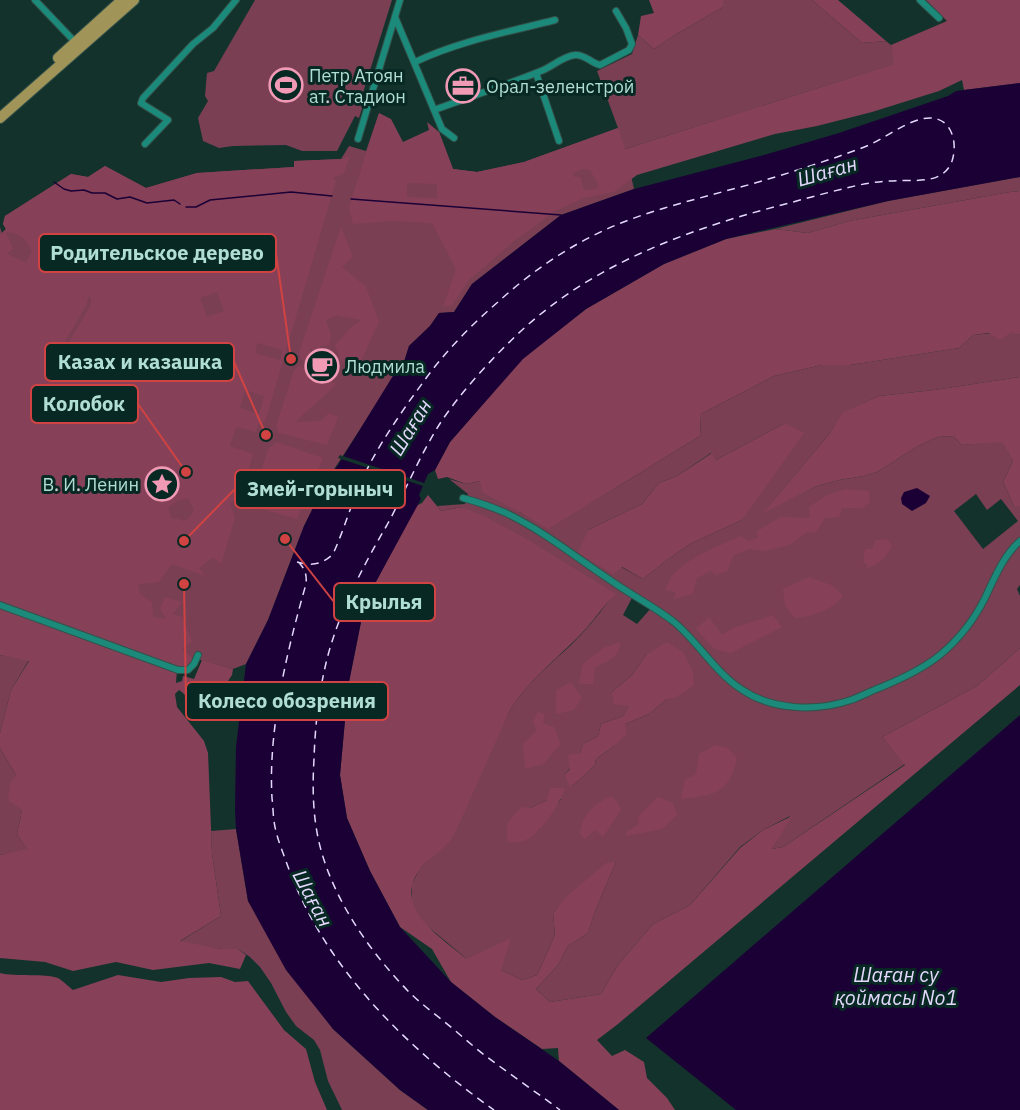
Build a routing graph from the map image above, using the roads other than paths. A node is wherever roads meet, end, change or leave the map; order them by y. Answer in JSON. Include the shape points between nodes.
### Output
{"nodes":[{"id":1,"x":35,"y":0,"type":"edge"},
{"id":2,"x":122,"y":0,"type":"edge"},
{"id":3,"x":134,"y":0,"type":"edge"},
{"id":4,"x":236,"y":0,"type":"edge"},
{"id":5,"x":400,"y":0,"type":"edge"},
{"id":6,"x":920,"y":0,"type":"edge"},
{"id":7,"x":616,"y":11,"type":"dead end"},
{"id":8,"x":395,"y":16,"type":"junction"},
{"id":9,"x":939,"y":18,"type":"dead end"},
{"id":10,"x":555,"y":20,"type":"dead end"},
{"id":11,"x":78,"y":45,"type":"junction"},
{"id":12,"x":415,"y":62,"type":"junction"},
{"id":13,"x":536,"y":74,"type":"junction"},
{"id":14,"x":0,"y":109,"type":"edge"},
{"id":15,"x":434,"y":110,"type":"junction"},
{"id":16,"x":0,"y":118,"type":"edge"},
{"id":17,"x":454,"y":138,"type":"dead end"},
{"id":18,"x":358,"y":139,"type":"dead end"},
{"id":19,"x":559,"y":141,"type":"dead end"},
{"id":20,"x":145,"y":144,"type":"dead end"},
{"id":21,"x":463,"y":498,"type":"dead end"},
{"id":22,"x":1020,"y":541,"type":"edge"},
{"id":23,"x":0,"y":605,"type":"edge"},
{"id":24,"x":198,"y":655,"type":"dead end"}],
"edges":[{"from":1,"to":11,"type":"street"},
{"from":2,"to":11,"type":"main road"},
{"from":3,"to":11,"type":"main road"},
{"from":4,"to":20,"type":"street","via":[[143,98],[141,102],[168,120]]},
{"from":5,"to":8,"type":"street"},
{"from":6,"to":9,"type":"street"},
{"from":7,"to":13,"type":"street","via":[[632,44],[629,50],[600,65],[585,56],[570,56]]},
{"from":8,"to":12,"type":"street"},
{"from":8,"to":18,"type":"street"},
{"from":10,"to":12,"type":"street","via":[[460,44]]},
{"from":11,"to":14,"type":"main road"},
{"from":11,"to":16,"type":"main road"},
{"from":12,"to":15,"type":"street"},
{"from":13,"to":15,"type":"street"},
{"from":13,"to":19,"type":"street"},
{"from":15,"to":17,"type":"street","via":[[442,129]]},
{"from":21,"to":22,"type":"street","via":[[506,513],[545,536],[673,621],[739,688],[766,702],[787,706],[810,707],[849,700],[938,657],[963,632],[1010,551]]},
{"from":23,"to":24,"type":"street","via":[[178,670],[188,670]]}]}
